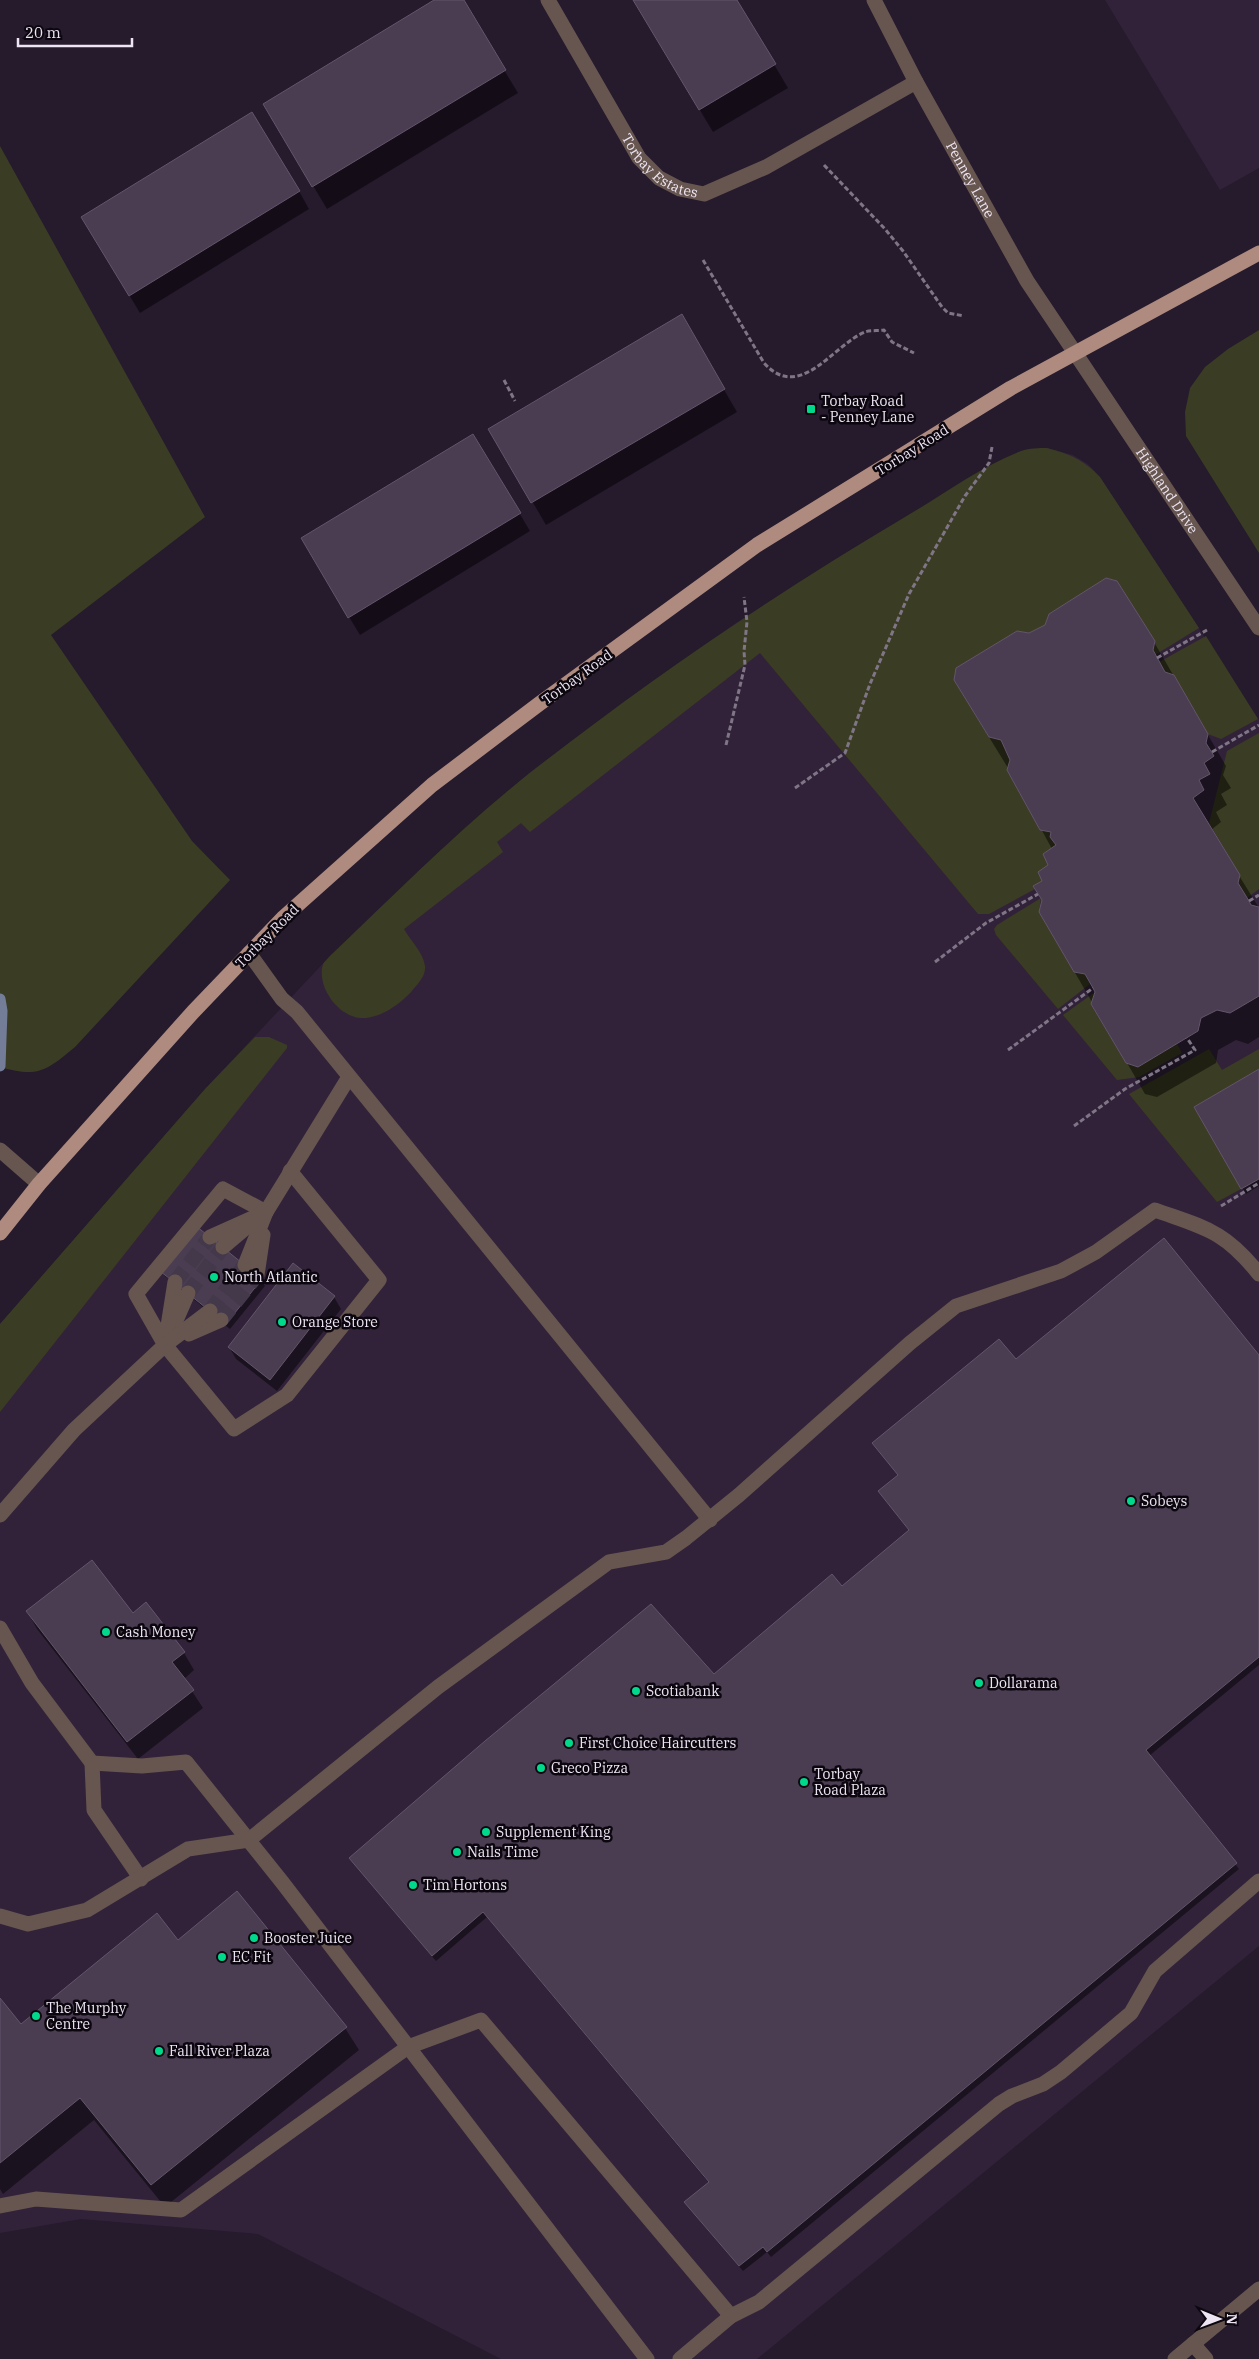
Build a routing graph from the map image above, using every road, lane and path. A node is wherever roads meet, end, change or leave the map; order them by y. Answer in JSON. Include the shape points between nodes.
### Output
{"nodes":[{"id":1,"x":548,"y":0,"type":"edge"},
{"id":2,"x":874,"y":0,"type":"edge"},
{"id":3,"x":916,"y":82,"type":"junction"},
{"id":4,"x":822,"y":163,"type":"dead end"},
{"id":5,"x":1259,"y":253,"type":"edge"},
{"id":6,"x":703,"y":260,"type":"dead end"},
{"id":7,"x":964,"y":316,"type":"dead end"},
{"id":8,"x":914,"y":353,"type":"dead end"},
{"id":9,"x":1075,"y":353,"type":"junction"},
{"id":10,"x":504,"y":380,"type":"dead end"},
{"id":11,"x":515,"y":401,"type":"dead end"},
{"id":12,"x":992,"y":447,"type":"dead end"},
{"id":13,"x":744,"y":597,"type":"dead end"},
{"id":14,"x":1259,"y":628,"type":"edge"},
{"id":15,"x":1207,"y":630,"type":"dead end"},
{"id":16,"x":1157,"y":658,"type":"dead end"},
{"id":17,"x":1259,"y":725,"type":"edge"},
{"id":18,"x":726,"y":745,"type":"dead end"},
{"id":19,"x":1212,"y":752,"type":"dead end"},
{"id":20,"x":795,"y":788,"type":"dead end"},
{"id":21,"x":1038,"y":894,"type":"dead end"},
{"id":22,"x":1259,"y":895,"type":"edge"},
{"id":23,"x":1249,"y":901,"type":"dead end"},
{"id":24,"x":249,"y":953,"type":"junction"},
{"id":25,"x":935,"y":962,"type":"dead end"},
{"id":26,"x":1093,"y":988,"type":"dead end"},
{"id":27,"x":1187,"y":1038,"type":"dead end"},
{"id":28,"x":1008,"y":1050,"type":"dead end"},
{"id":29,"x":349,"y":1077,"type":"junction"},
{"id":30,"x":1074,"y":1126,"type":"dead end"},
{"id":31,"x":0,"y":1150,"type":"edge"},
{"id":32,"x":290,"y":1170,"type":"junction"},
{"id":33,"x":1259,"y":1183,"type":"edge"},
{"id":34,"x":39,"y":1184,"type":"junction"},
{"id":35,"x":266,"y":1212,"type":"junction"},
{"id":36,"x":1195,"y":1223,"type":"junction"},
{"id":37,"x":0,"y":1233,"type":"edge"},
{"id":38,"x":210,"y":1236,"type":"tunnel mouth"},
{"id":39,"x":222,"y":1247,"type":"tunnel mouth"},
{"id":40,"x":245,"y":1265,"type":"tunnel mouth"},
{"id":41,"x":1256,"y":1266,"type":"edge"},
{"id":42,"x":257,"y":1275,"type":"tunnel mouth"},
{"id":43,"x":175,"y":1282,"type":"tunnel mouth"},
{"id":44,"x":188,"y":1293,"type":"tunnel mouth"},
{"id":45,"x":216,"y":1315,"type":"tunnel mouth"},
{"id":46,"x":165,"y":1345,"type":"junction"},
{"id":47,"x":0,"y":1514,"type":"edge"},
{"id":48,"x":710,"y":1520,"type":"junction"},
{"id":49,"x":0,"y":1628,"type":"edge"},
{"id":50,"x":92,"y":1763,"type":"junction"},
{"id":51,"x":249,"y":1840,"type":"junction"},
{"id":52,"x":142,"y":1878,"type":"junction"},
{"id":53,"x":1259,"y":1881,"type":"edge"},
{"id":54,"x":0,"y":1916,"type":"edge"},
{"id":55,"x":408,"y":2047,"type":"junction"},
{"id":56,"x":0,"y":2206,"type":"edge"},
{"id":57,"x":1259,"y":2289,"type":"edge"},
{"id":58,"x":731,"y":2316,"type":"junction"},
{"id":59,"x":1193,"y":2344,"type":"junction"},
{"id":60,"x":646,"y":2359,"type":"edge"},
{"id":61,"x":680,"y":2359,"type":"edge"},
{"id":62,"x":1175,"y":2359,"type":"edge"},
{"id":63,"x":1206,"y":2359,"type":"edge"}],
"edges":[{"from":1,"to":3,"type":"street","name":"Torbay Estates","via":[[639,158],[659,178],[680,189],[704,194],[766,167]]},
{"from":2,"to":3,"type":"street","name":"Penney Lane"},
{"from":3,"to":9,"type":"street","name":"Penney Lane","via":[[1027,281]]},
{"from":4,"to":7,"type":"path","via":[[885,229],[942,307],[948,313]]},
{"from":5,"to":9,"type":"main road","name":"Torbay Road"},
{"from":6,"to":8,"type":"path","via":[[764,363],[773,372],[784,376],[812,370],[865,331],[884,330],[892,342]]},
{"from":9,"to":14,"type":"street","name":"Highland Drive"},
{"from":9,"to":24,"type":"main road","name":"Torbay Road","via":[[1011,388],[757,545],[432,786],[284,917]]},
{"from":10,"to":11,"type":"path"},
{"from":12,"to":20,"type":"path","via":[[989,463],[965,496],[909,594],[844,752]]},
{"from":13,"to":18,"type":"path","via":[[747,622],[745,665]]},
{"from":15,"to":16,"type":"path"},
{"from":17,"to":19,"type":"path"},
{"from":21,"to":25,"type":"path","via":[[986,923]]},
{"from":22,"to":23,"type":"path"},
{"from":24,"to":29,"type":"street","via":[[282,999],[297,1012]]},
{"from":24,"to":34,"type":"main road","name":"Torbay Road"},
{"from":26,"to":28,"type":"path"},
{"from":27,"to":30,"type":"path","via":[[1195,1050],[1124,1090]]},
{"from":29,"to":32,"type":"street"},
{"from":29,"to":48,"type":"street"},
{"from":31,"to":34,"type":"street"},
{"from":32,"to":35,"type":"street"},
{"from":32,"to":46,"type":"street","via":[[379,1280],[288,1395],[234,1430]]},
{"from":33,"to":36,"type":"path"},
{"from":34,"to":37,"type":"main road","name":"Torbay Road"},
{"from":35,"to":38,"type":"street"},
{"from":35,"to":39,"type":"street"},
{"from":35,"to":40,"type":"street"},
{"from":35,"to":42,"type":"street"},
{"from":35,"to":46,"type":"street","via":[[223,1189],[136,1294]]},
{"from":36,"to":41,"type":"street","via":[[1220,1235]]},
{"from":36,"to":48,"type":"street","via":[[1155,1210],[1096,1252],[1061,1271],[956,1306]]},
{"from":43,"to":46,"type":"street"},
{"from":44,"to":46,"type":"street"},
{"from":45,"to":46,"type":"street"},
{"from":46,"to":47,"type":"street","via":[[74,1430]]},
{"from":48,"to":51,"type":"street","via":[[666,1552],[609,1562],[438,1687]]},
{"from":49,"to":50,"type":"street","via":[[32,1683]]},
{"from":50,"to":51,"type":"street","via":[[142,1766],[186,1762]]},
{"from":50,"to":52,"type":"street","via":[[94,1810]]},
{"from":51,"to":52,"type":"street","via":[[188,1849]]},
{"from":51,"to":55,"type":"street"},
{"from":52,"to":54,"type":"street","via":[[87,1910],[28,1924]]},
{"from":53,"to":58,"type":"street","via":[[1155,1971],[1131,2013],[1061,2072],[999,2104],[760,2302]]},
{"from":55,"to":56,"type":"street","via":[[181,2210],[36,2199]]},
{"from":55,"to":58,"type":"street","via":[[481,2020]]},
{"from":55,"to":60,"type":"street"},
{"from":57,"to":59,"type":"street"},
{"from":58,"to":61,"type":"street"},
{"from":59,"to":62,"type":"street"},
{"from":59,"to":63,"type":"street"}]}
